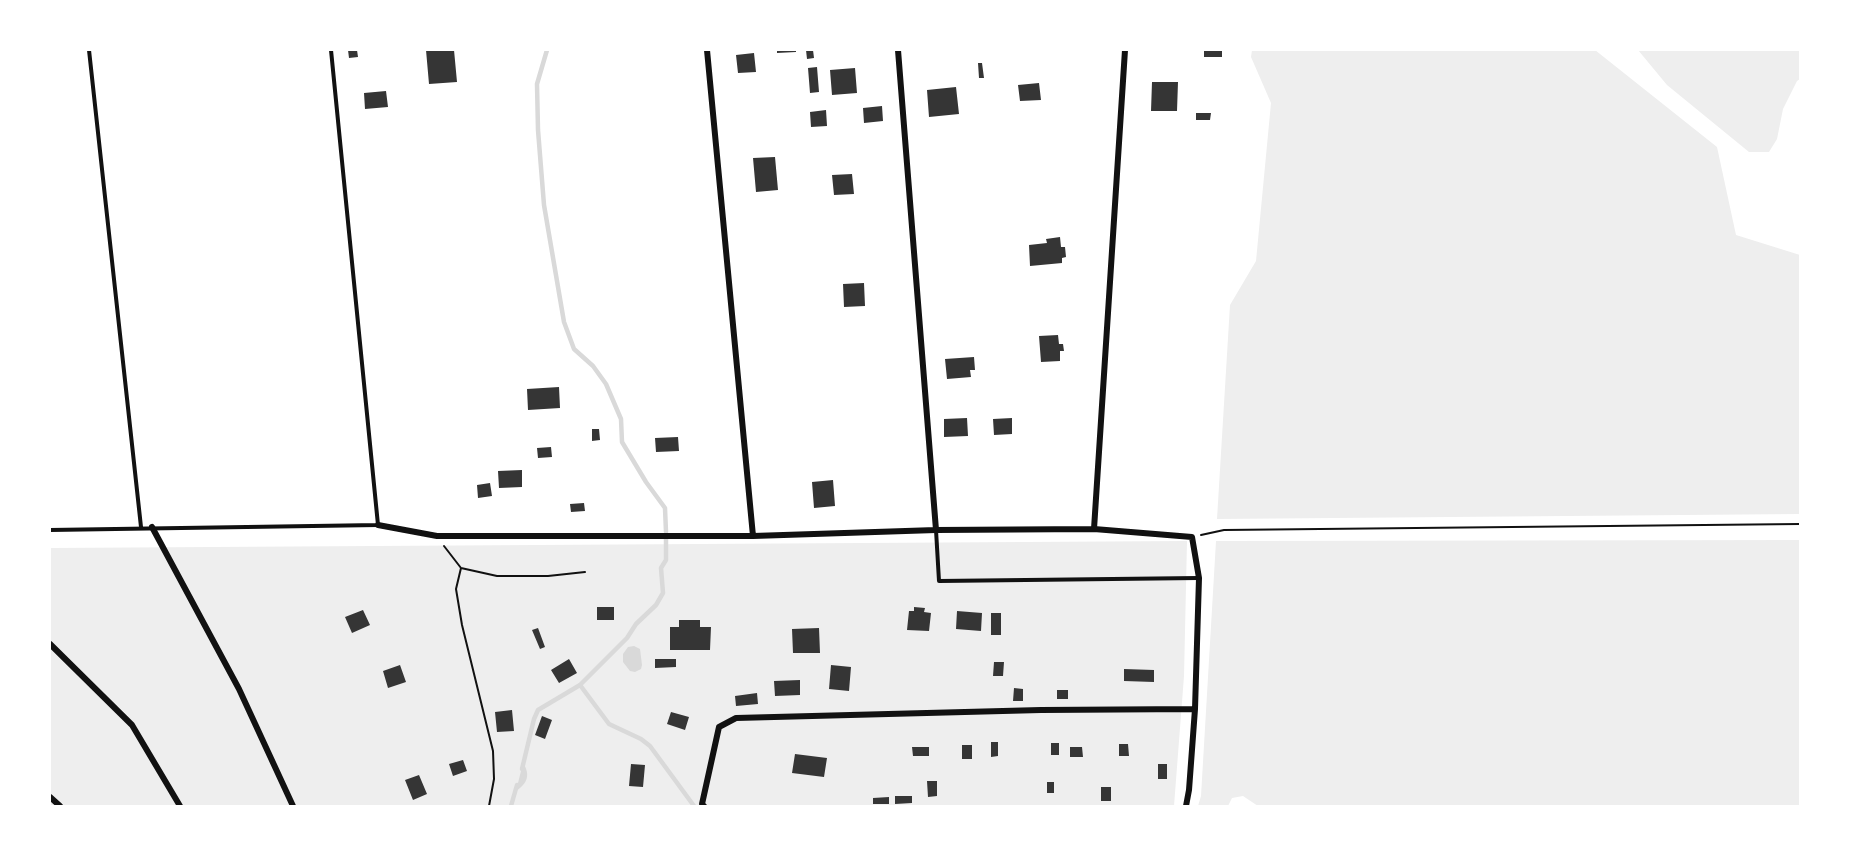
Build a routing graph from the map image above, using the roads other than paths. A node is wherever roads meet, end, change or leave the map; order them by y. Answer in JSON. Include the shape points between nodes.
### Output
{"nodes":[{"id":1,"x":89,"y":50,"type":"edge"},
{"id":2,"x":331,"y":50,"type":"edge"},
{"id":3,"x":707,"y":50,"type":"edge"},
{"id":4,"x":898,"y":50,"type":"edge"},
{"id":5,"x":1125,"y":50,"type":"edge"},
{"id":6,"x":378,"y":525,"type":"junction"},
{"id":7,"x":141,"y":527,"type":"junction"},
{"id":8,"x":152,"y":527,"type":"junction"},
{"id":9,"x":1094,"y":529,"type":"junction"},
{"id":10,"x":50,"y":530,"type":"edge"},
{"id":11,"x":936,"y":530,"type":"junction"},
{"id":12,"x":753,"y":536,"type":"junction"},
{"id":13,"x":1199,"y":578,"type":"junction"},
{"id":14,"x":50,"y":644,"type":"edge"},
{"id":15,"x":1195,"y":709,"type":"junction"},
{"id":16,"x":50,"y":797,"type":"edge"},
{"id":17,"x":60,"y":807,"type":"edge"},
{"id":18,"x":180,"y":807,"type":"edge"},
{"id":19,"x":293,"y":807,"type":"edge"},
{"id":20,"x":704,"y":807,"type":"edge"},
{"id":21,"x":1186,"y":807,"type":"edge"}],
"edges":[{"from":1,"to":7,"type":"lane"},
{"from":2,"to":6,"type":"lane"},
{"from":3,"to":12,"type":"street"},
{"from":4,"to":11,"type":"street"},
{"from":5,"to":9,"type":"street"},
{"from":6,"to":8,"type":"lane"},
{"from":6,"to":12,"type":"street","via":[[437,536]]},
{"from":7,"to":8,"type":"lane"},
{"from":7,"to":10,"type":"lane"},
{"from":8,"to":19,"type":"street","via":[[239,689]]},
{"from":9,"to":11,"type":"street"},
{"from":9,"to":13,"type":"street","via":[[1192,537]]},
{"from":11,"to":12,"type":"street"},
{"from":11,"to":13,"type":"lane","via":[[939,581]]},
{"from":13,"to":15,"type":"street"},
{"from":14,"to":18,"type":"street","via":[[132,725]]},
{"from":15,"to":20,"type":"street","via":[[736,718],[719,727]]},
{"from":15,"to":21,"type":"street"},
{"from":16,"to":17,"type":"street"}]}
